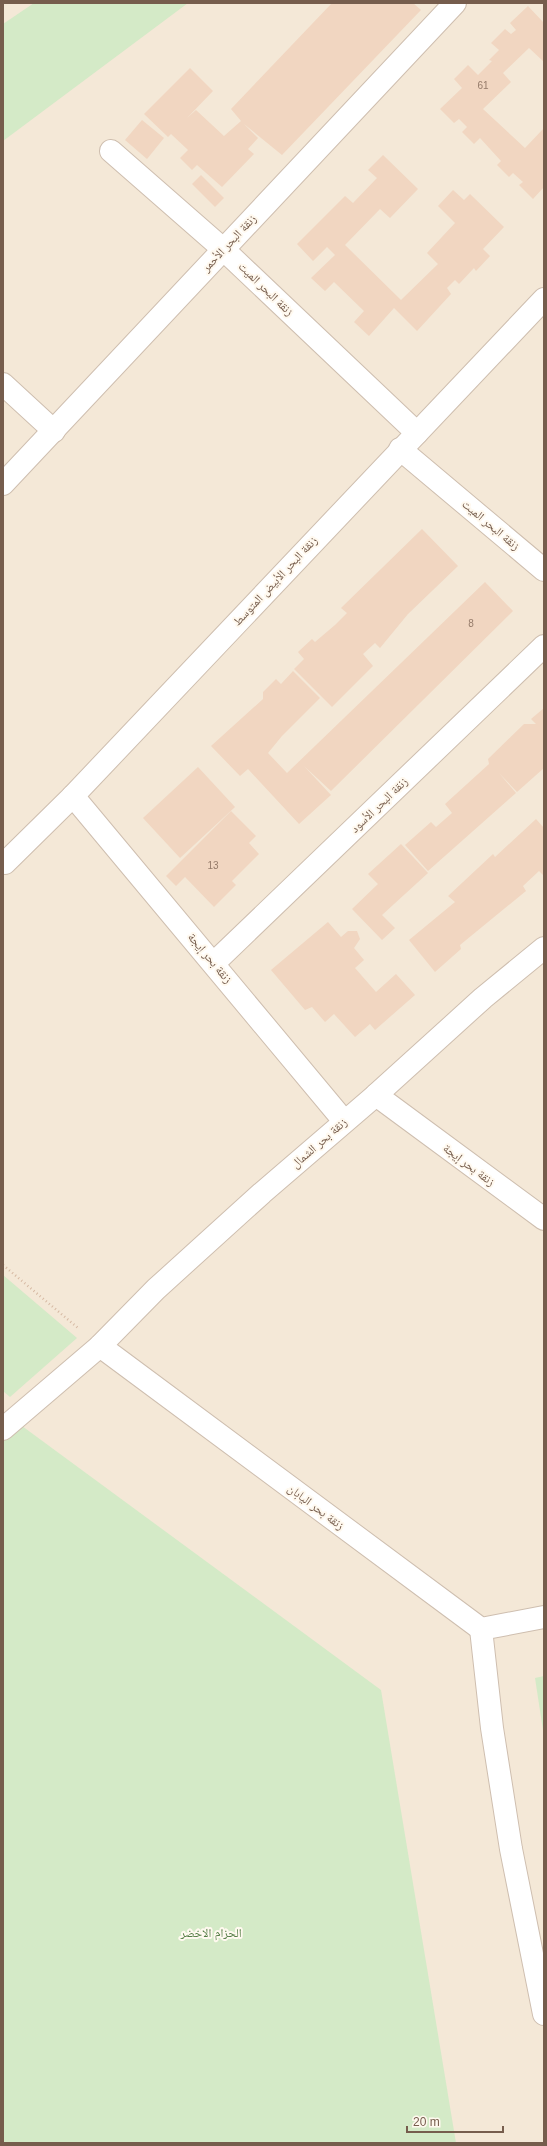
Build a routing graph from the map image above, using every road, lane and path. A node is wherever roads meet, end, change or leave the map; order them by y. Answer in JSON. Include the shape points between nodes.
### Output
{"nodes":[{"id":1,"x":456,"y":3,"type":"edge"},
{"id":2,"x":110,"y":151,"type":"dead end"},
{"id":3,"x":223,"y":249,"type":"junction"},
{"id":4,"x":544,"y":298,"type":"edge"},
{"id":5,"x":3,"y":384,"type":"edge"},
{"id":6,"x":54,"y":431,"type":"junction"},
{"id":7,"x":416,"y":433,"type":"junction"},
{"id":8,"x":400,"y":449,"type":"junction"},
{"id":9,"x":3,"y":484,"type":"edge"},
{"id":10,"x":544,"y":570,"type":"edge"},
{"id":11,"x":544,"y":646,"type":"edge"},
{"id":12,"x":73,"y":796,"type":"junction"},
{"id":13,"x":6,"y":863,"type":"dead end"},
{"id":14,"x":544,"y":948,"type":"edge"},
{"id":15,"x":214,"y":963,"type":"junction"},
{"id":16,"x":376,"y":1095,"type":"junction"},
{"id":17,"x":344,"y":1121,"type":"junction"},
{"id":18,"x":544,"y":1219,"type":"edge"},
{"id":19,"x":3,"y":1265,"type":"edge"},
{"id":20,"x":100,"y":1346,"type":"junction"},
{"id":21,"x":3,"y":1429,"type":"edge"},
{"id":22,"x":544,"y":1617,"type":"edge"},
{"id":23,"x":481,"y":1629,"type":"junction"},
{"id":24,"x":544,"y":2014,"type":"edge"}],
"edges":[{"from":1,"to":3,"type":"street","name":"زنقة البحر الأحمر"},
{"from":2,"to":3,"type":"street","name":"زنقة البحر الميت"},
{"from":3,"to":6,"type":"street","name":"زنقة البحر الأحمر"},
{"from":3,"to":7,"type":"street","name":"زنقة البحر الميت"},
{"from":4,"to":7,"type":"street","name":"زنقة البحر الأبيض المتوسط"},
{"from":5,"to":6,"type":"street"},
{"from":6,"to":9,"type":"street","name":"زنقة البحر الأحمر"},
{"from":7,"to":8,"type":"street","name":"زنقة البحر الأبيض المتوسط"},
{"from":8,"to":10,"type":"street","name":"زنقة البحر الميت"},
{"from":8,"to":12,"type":"street","name":"زنقة البحر الأبيض المتوسط"},
{"from":11,"to":15,"type":"street","name":"زنقة البحر الأسود"},
{"from":12,"to":13,"type":"street","name":"زنقة البحر الأبيض المتوسط"},
{"from":12,"to":15,"type":"street","name":"زنقة بحر إيجة"},
{"from":14,"to":16,"type":"street","name":"زنقة بحر الشمال","via":[[483,998]]},
{"from":15,"to":17,"type":"street","name":"زنقة بحر إيجة"},
{"from":16,"to":17,"type":"street","name":"زنقة بحر الشمال"},
{"from":16,"to":18,"type":"street","name":"زنقة بحر إيجة"},
{"from":17,"to":20,"type":"street","name":"زنقة بحر الشمال","via":[[156,1289]]},
{"from":19,"to":20,"type":"path"},
{"from":20,"to":21,"type":"street","name":"زنقة بحر الشمال"},
{"from":20,"to":23,"type":"street","name":"زنقة بحر اليابان"},
{"from":22,"to":23,"type":"street"},
{"from":23,"to":24,"type":"street","via":[[492,1728],[511,1849]]}]}
